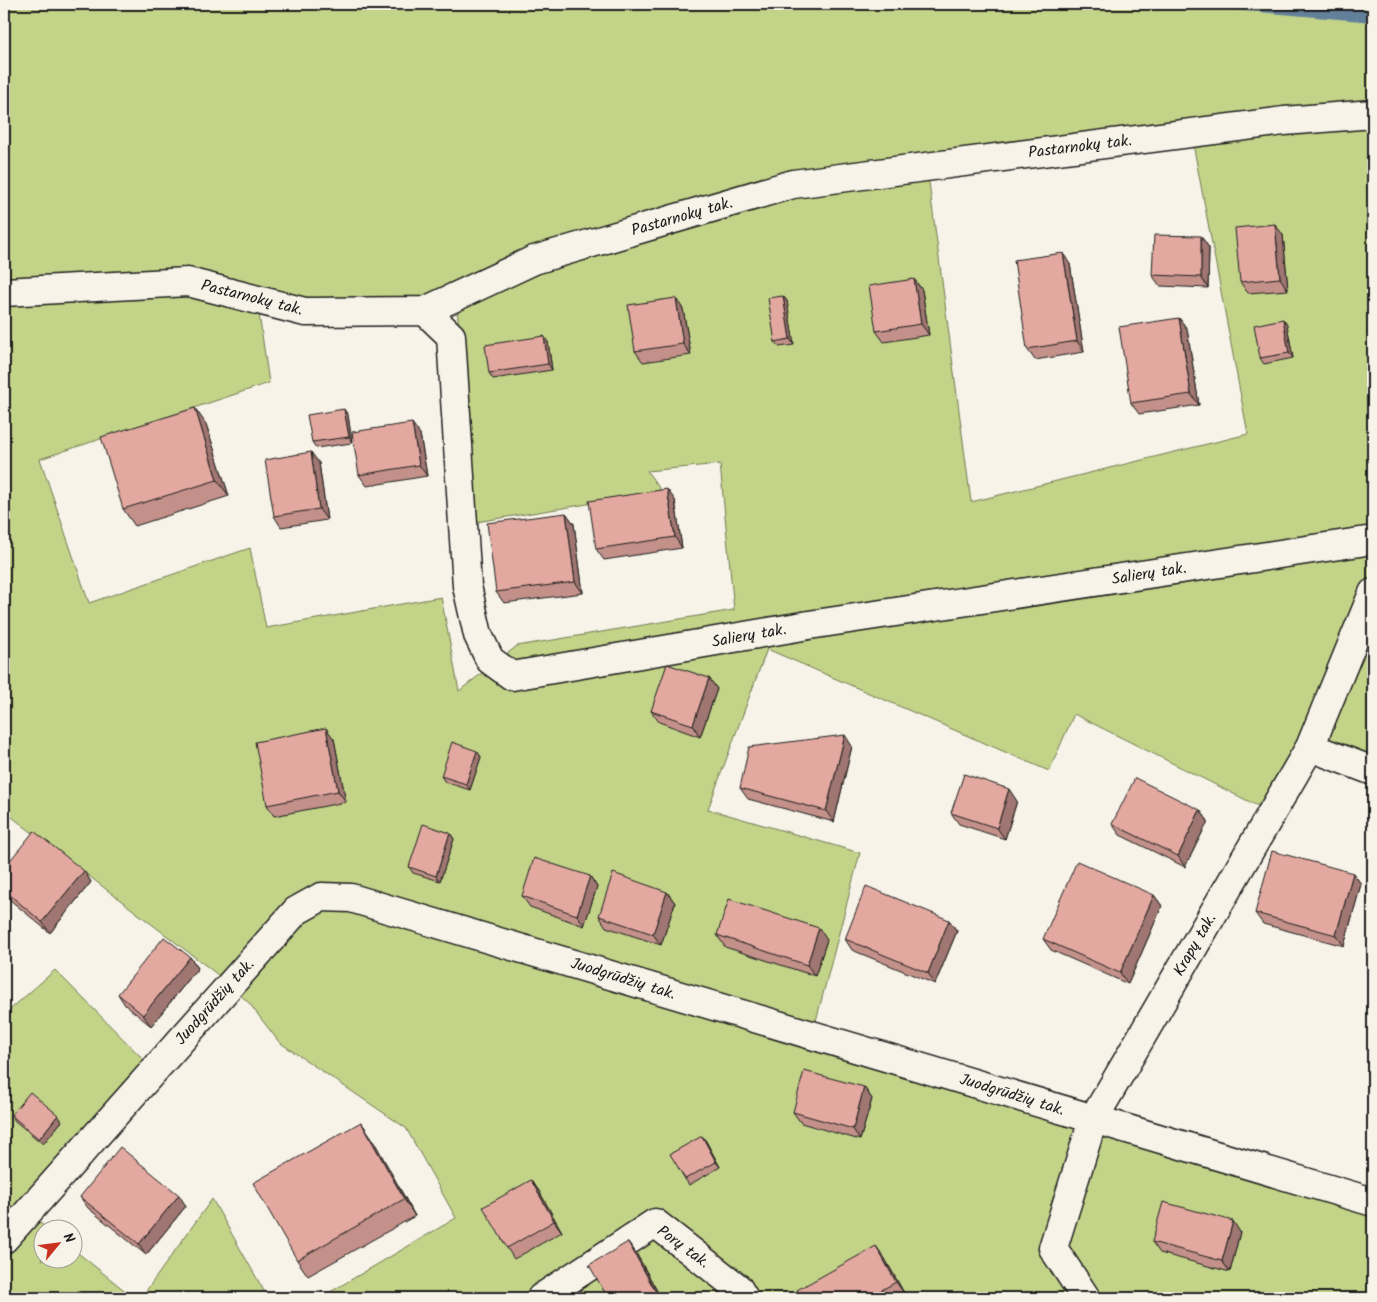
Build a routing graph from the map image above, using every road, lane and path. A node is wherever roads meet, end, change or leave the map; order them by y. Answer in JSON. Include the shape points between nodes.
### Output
{"nodes":[{"id":1,"x":1373,"y":114,"type":"edge"},
{"id":2,"x":4,"y":292,"type":"edge"},
{"id":3,"x":426,"y":311,"type":"junction"},
{"id":4,"x":1373,"y":540,"type":"edge"},
{"id":5,"x":1373,"y":593,"type":"edge"},
{"id":6,"x":1310,"y":747,"type":"junction"},
{"id":7,"x":1373,"y":771,"type":"edge"},
{"id":8,"x":1093,"y":1120,"type":"junction"},
{"id":9,"x":1373,"y":1202,"type":"edge"},
{"id":10,"x":4,"y":1239,"type":"edge"},
{"id":11,"x":540,"y":1298,"type":"edge"},
{"id":12,"x":744,"y":1298,"type":"edge"},
{"id":13,"x":1086,"y":1298,"type":"edge"}],
"edges":[{"from":1,"to":3,"type":"street","name":"Pastarnokų tak.","via":[[1284,121],[793,184],[534,260]]},
{"from":2,"to":3,"type":"street","name":"Pastarnokų tak.","via":[[188,282],[305,312]]},
{"from":3,"to":4,"type":"street","name":"Salierų tak.","via":[[451,336],[466,586],[478,635],[490,660],[512,676],[808,626]]},
{"from":5,"to":6,"type":"street","name":"Krapų tak."},
{"from":6,"to":7,"type":"street"},
{"from":6,"to":8,"type":"street","name":"Krapų tak."},
{"from":8,"to":9,"type":"street","name":"Juodgrūdžių tak."},
{"from":8,"to":10,"type":"street","name":"Juodgrūdžių tak.","via":[[351,898],[321,898],[296,911]]},
{"from":8,"to":13,"type":"street","name":"Krapų tak.","via":[[1053,1248]]},
{"from":11,"to":12,"type":"street","name":"Porų tak.","via":[[655,1224],[738,1288]]}]}
